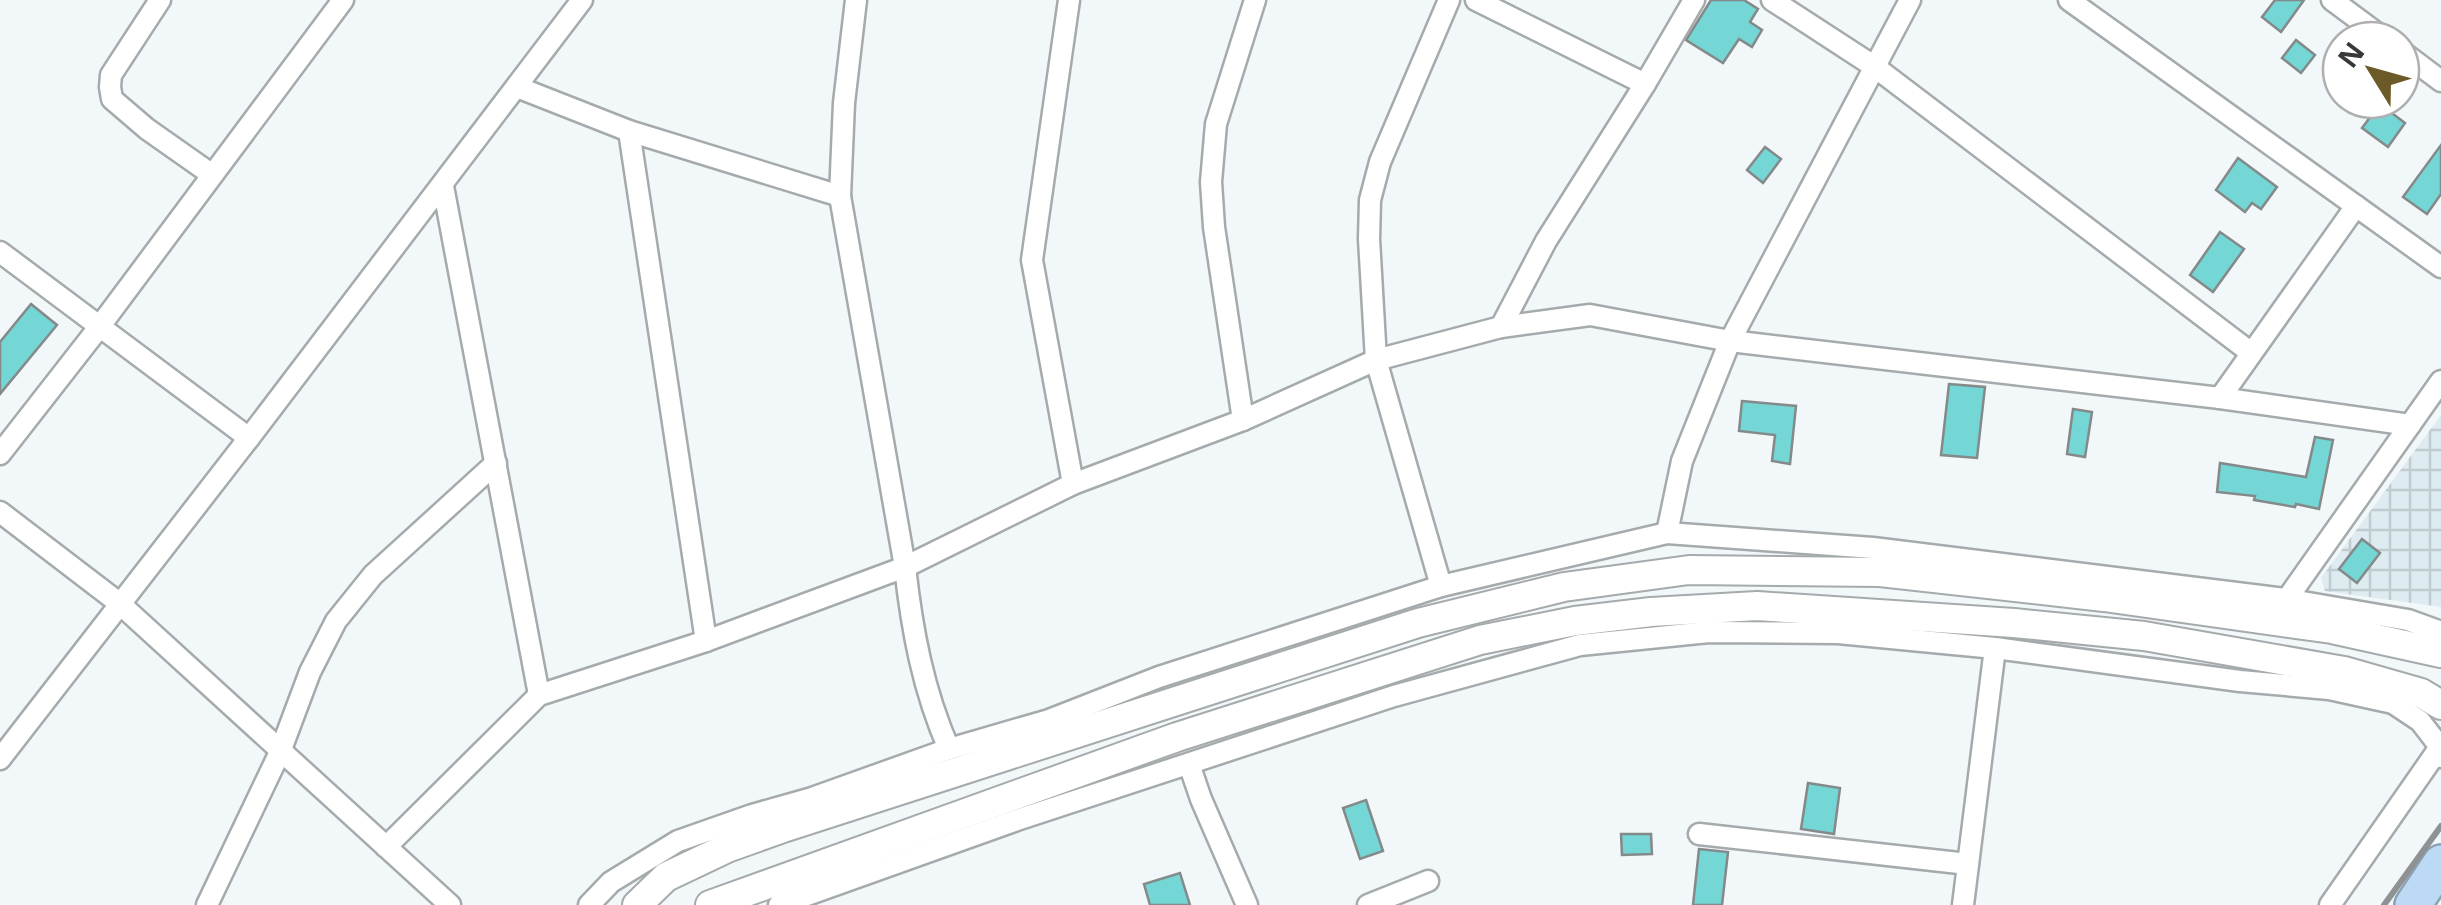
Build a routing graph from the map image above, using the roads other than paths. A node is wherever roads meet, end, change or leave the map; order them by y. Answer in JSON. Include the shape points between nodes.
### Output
{"nodes":[{"id":1,"x":160,"y":0,"type":"edge"},
{"id":2,"x":343,"y":0,"type":"edge"},
{"id":3,"x":582,"y":0,"type":"edge"},
{"id":4,"x":1069,"y":0,"type":"edge"},
{"id":5,"x":1255,"y":0,"type":"edge"},
{"id":6,"x":1449,"y":0,"type":"edge"},
{"id":7,"x":1476,"y":0,"type":"edge"},
{"id":8,"x":1694,"y":0,"type":"edge"},
{"id":9,"x":1772,"y":0,"type":"edge"},
{"id":10,"x":1910,"y":0,"type":"edge"},
{"id":11,"x":2068,"y":0,"type":"edge"},
{"id":12,"x":2332,"y":0,"type":"edge"},
{"id":13,"x":849,"y":2,"type":"edge"},
{"id":14,"x":2359,"y":20,"type":"edge"},
{"id":15,"x":1876,"y":67,"type":"junction"},
{"id":16,"x":1645,"y":84,"type":"junction"},
{"id":17,"x":517,"y":87,"type":"junction"},
{"id":18,"x":629,"y":131,"type":"junction"},
{"id":19,"x":211,"y":174,"type":"junction"},
{"id":20,"x":443,"y":186,"type":"junction"},
{"id":21,"x":840,"y":196,"type":"junction"},
{"id":22,"x":2356,"y":206,"type":"junction"},
{"id":23,"x":0,"y":252,"type":"edge"},
{"id":24,"x":2441,"y":266,"type":"edge"},
{"id":25,"x":100,"y":326,"type":"junction"},
{"id":26,"x":1501,"y":327,"type":"junction"},
{"id":27,"x":1730,"y":341,"type":"junction"},
{"id":28,"x":2250,"y":352,"type":"junction"},
{"id":29,"x":1376,"y":360,"type":"junction"},
{"id":30,"x":2441,"y":381,"type":"edge"},
{"id":31,"x":2220,"y":398,"type":"junction"},
{"id":32,"x":1243,"y":420,"type":"junction"},
{"id":33,"x":2410,"y":425,"type":"junction"},
{"id":34,"x":249,"y":438,"type":"junction"},
{"id":35,"x":0,"y":454,"type":"edge"},
{"id":36,"x":496,"y":463,"type":"junction"},
{"id":37,"x":1073,"y":484,"type":"junction"},
{"id":38,"x":0,"y":512,"type":"edge"},
{"id":39,"x":1666,"y":534,"type":"junction"},
{"id":40,"x":905,"y":567,"type":"junction"},
{"id":41,"x":1441,"y":586,"type":"junction"},
{"id":42,"x":119,"y":603,"type":"junction"},
{"id":43,"x":2280,"y":610,"type":"junction"},
{"id":44,"x":2441,"y":632,"type":"edge"},
{"id":45,"x":706,"y":641,"type":"junction"},
{"id":46,"x":1995,"y":648,"type":"junction"},
{"id":47,"x":2441,"y":653,"type":"edge"},
{"id":48,"x":539,"y":695,"type":"junction"},
{"id":49,"x":2441,"y":704,"type":"edge"},
{"id":50,"x":2440,"y":747,"type":"edge"},
{"id":51,"x":949,"y":749,"type":"junction"},
{"id":52,"x":280,"y":752,"type":"junction"},
{"id":53,"x":2441,"y":757,"type":"edge"},
{"id":54,"x":0,"y":759,"type":"edge"},
{"id":55,"x":1189,"y":764,"type":"junction"},
{"id":56,"x":1699,"y":834,"type":"dead end"},
{"id":57,"x":2441,"y":841,"type":"edge"},
{"id":58,"x":386,"y":847,"type":"junction"},
{"id":59,"x":2441,"y":863,"type":"edge"},
{"id":60,"x":1968,"y":864,"type":"junction"},
{"id":61,"x":1428,"y":881,"type":"dead end"},
{"id":62,"x":207,"y":905,"type":"edge"},
{"id":63,"x":450,"y":905,"type":"edge"},
{"id":64,"x":589,"y":905,"type":"edge"},
{"id":65,"x":637,"y":905,"type":"edge"},
{"id":66,"x":710,"y":905,"type":"edge"},
{"id":67,"x":780,"y":905,"type":"edge"},
{"id":68,"x":1247,"y":905,"type":"edge"},
{"id":69,"x":1368,"y":905,"type":"edge"},
{"id":70,"x":1963,"y":905,"type":"edge"},
{"id":71,"x":2330,"y":905,"type":"edge"},
{"id":72,"x":2398,"y":905,"type":"edge"},
{"id":73,"x":2413,"y":905,"type":"edge"}],
"edges":[{"from":1,"to":19,"type":"street","via":[[111,75],[112,99]]},
{"from":2,"to":19,"type":"street"},
{"from":3,"to":17,"type":"street"},
{"from":4,"to":37,"type":"street","via":[[1032,260]]},
{"from":5,"to":32,"type":"street","via":[[1216,124],[1211,182]]},
{"from":6,"to":29,"type":"street","via":[[1370,200]]},
{"from":7,"to":16,"type":"street"},
{"from":8,"to":16,"type":"street"},
{"from":9,"to":15,"type":"street"},
{"from":10,"to":15,"type":"street"},
{"from":11,"to":22,"type":"street"},
{"from":12,"to":14,"type":"street"},
{"from":13,"to":21,"type":"street"},
{"from":15,"to":27,"type":"street"},
{"from":15,"to":28,"type":"street"},
{"from":16,"to":26,"type":"street","via":[[1546,241]]},
{"from":17,"to":18,"type":"street"},
{"from":17,"to":20,"type":"street"},
{"from":18,"to":21,"type":"street"},
{"from":18,"to":45,"type":"street"},
{"from":19,"to":25,"type":"street"},
{"from":20,"to":34,"type":"street"},
{"from":20,"to":36,"type":"street"},
{"from":21,"to":40,"type":"street"},
{"from":22,"to":24,"type":"street"},
{"from":22,"to":28,"type":"street"},
{"from":23,"to":25,"type":"street"},
{"from":25,"to":34,"type":"street"},
{"from":25,"to":35,"type":"street"},
{"from":26,"to":27,"type":"street","via":[[1590,316]]},
{"from":26,"to":29,"type":"street"},
{"from":27,"to":31,"type":"street"},
{"from":27,"to":39,"type":"street","via":[[1682,461]]},
{"from":28,"to":31,"type":"street"},
{"from":29,"to":32,"type":"street"},
{"from":29,"to":41,"type":"street"},
{"from":30,"to":33,"type":"street"},
{"from":31,"to":33,"type":"street"},
{"from":32,"to":37,"type":"street"},
{"from":33,"to":43,"type":"street"},
{"from":34,"to":42,"type":"street"},
{"from":36,"to":48,"type":"street"},
{"from":36,"to":52,"type":"street","via":[[373,575],[336,622]]},
{"from":37,"to":40,"type":"street"},
{"from":38,"to":42,"type":"street"},
{"from":39,"to":41,"type":"street"},
{"from":39,"to":43,"type":"street","via":[[1873,548]]},
{"from":40,"to":45,"type":"street"},
{"from":40,"to":51,"type":"street","via":[[923,676]]},
{"from":41,"to":51,"type":"street"},
{"from":42,"to":52,"type":"street"},
{"from":42,"to":54,"type":"street"},
{"from":43,"to":44,"type":"street","via":[[2408,620]]},
{"from":43,"to":47,"type":"street"},
{"from":43,"to":65,"type":"street","via":[[1880,572],[1689,570],[1564,587],[1418,624],[783,828],[666,878]]},
{"from":45,"to":48,"type":"street"},
{"from":46,"to":50,"type":"street","via":[[2329,689],[2393,703]]},
{"from":46,"to":55,"type":"street","via":[[1838,633],[1728,632],[1580,645],[1394,696]]},
{"from":46,"to":60,"type":"street"},
{"from":48,"to":58,"type":"street"},
{"from":49,"to":66,"type":"street","via":[[2344,670],[2144,636],[1757,606],[1651,612],[1480,640],[1176,737]]},
{"from":50,"to":53,"type":"street"},
{"from":50,"to":71,"type":"street"},
{"from":51,"to":64,"type":"street","via":[[678,841],[611,882]]},
{"from":52,"to":58,"type":"street"},
{"from":52,"to":62,"type":"street"},
{"from":55,"to":67,"type":"street"},
{"from":55,"to":68,"type":"street"},
{"from":56,"to":60,"type":"street"},
{"from":57,"to":72,"type":"street"},
{"from":58,"to":63,"type":"street"},
{"from":59,"to":73,"type":"highway"},
{"from":60,"to":70,"type":"street"},
{"from":61,"to":69,"type":"street"}]}
